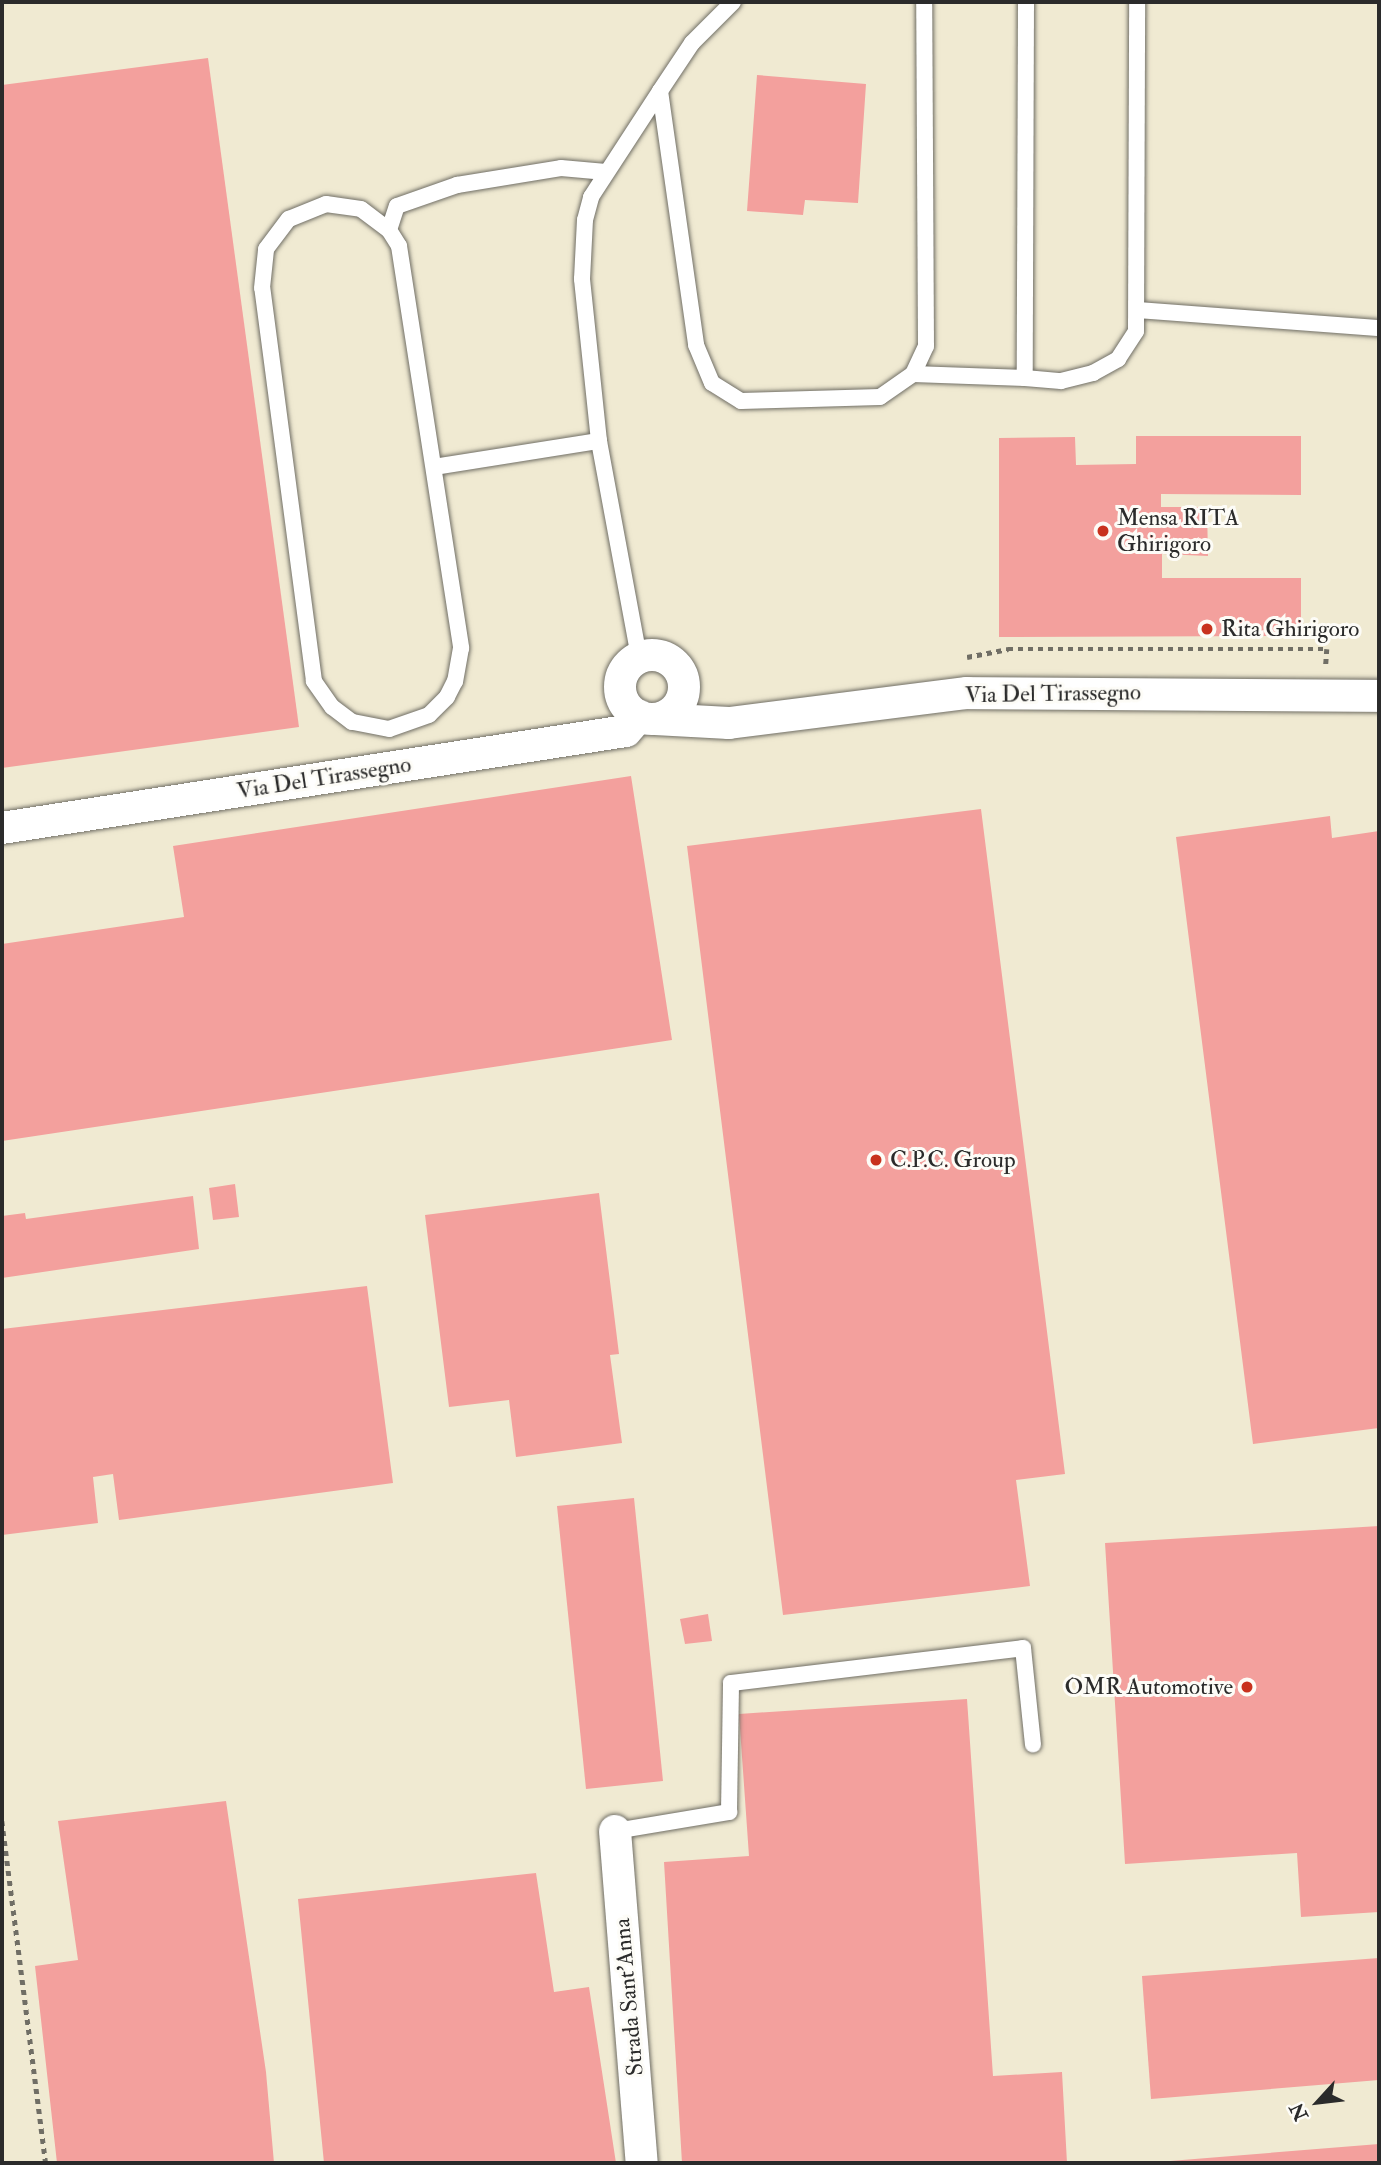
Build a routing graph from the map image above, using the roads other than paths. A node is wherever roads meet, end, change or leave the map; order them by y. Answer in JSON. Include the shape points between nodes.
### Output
{"nodes":[{"id":1,"x":924,"y":2,"type":"edge"},
{"id":2,"x":1026,"y":2,"type":"edge"},
{"id":3,"x":1138,"y":2,"type":"edge"},
{"id":4,"x":728,"y":3,"type":"edge"},
{"id":5,"x":660,"y":91,"type":"junction"},
{"id":6,"x":606,"y":172,"type":"junction"},
{"id":7,"x":389,"y":230,"type":"junction"},
{"id":8,"x":1139,"y":310,"type":"junction"},
{"id":9,"x":1379,"y":328,"type":"edge"},
{"id":10,"x":913,"y":374,"type":"junction"},
{"id":11,"x":1025,"y":378,"type":"junction"},
{"id":12,"x":599,"y":441,"type":"junction"},
{"id":13,"x":434,"y":467,"type":"junction"},
{"id":14,"x":639,"y":657,"type":"junction"},
{"id":15,"x":684,"y":686,"type":"junction"},
{"id":16,"x":1379,"y":696,"type":"edge"},
{"id":17,"x":647,"y":717,"type":"junction"},
{"id":18,"x":729,"y":723,"type":"junction"},
{"id":19,"x":2,"y":828,"type":"edge"},
{"id":20,"x":1033,"y":1744,"type":"dead end"},
{"id":21,"x":615,"y":1831,"type":"joint"},
{"id":22,"x":642,"y":2163,"type":"edge"}],
"edges":[{"from":1,"to":10,"type":"lane","via":[[926,346]]},
{"from":2,"to":11,"type":"lane"},
{"from":3,"to":8,"type":"lane"},
{"from":4,"to":5,"type":"lane","via":[[692,43]]},
{"from":5,"to":6,"type":"lane"},
{"from":5,"to":10,"type":"lane","via":[[696,345],[712,383],[741,401],[864,400],[891,392]]},
{"from":6,"to":7,"type":"lane","via":[[561,168],[436,190],[397,206]]},
{"from":6,"to":12,"type":"lane","via":[[591,197],[582,247]]},
{"from":7,"to":13,"type":"lane","via":[[400,246],[406,272]]},
{"from":7,"to":13,"type":"lane","via":[[361,209],[326,204],[289,219],[267,249],[262,288],[309,658],[314,681],[332,707],[352,722],[389,729],[429,715],[455,681],[461,648]]},
{"from":8,"to":9,"type":"lane"},
{"from":8,"to":11,"type":"lane","via":[[1136,331],[1118,359],[1076,379]]},
{"from":10,"to":11,"type":"lane"},
{"from":12,"to":13,"type":"lane"},
{"from":12,"to":14,"type":"lane"},
{"from":14,"to":15,"type":"street","via":[[669,660]]},
{"from":14,"to":17,"type":"street","via":[[620,681],[623,702]]},
{"from":15,"to":17,"type":"street","via":[[678,706]]},
{"from":15,"to":18,"type":"street"},
{"from":16,"to":18,"type":"street","name":"Via Del Tirassegno","via":[[967,693]]},
{"from":17,"to":18,"type":"street"},
{"from":17,"to":19,"type":"street","name":"Via Del Tirassegno","via":[[626,731]]},
{"from":20,"to":21,"type":"lane","via":[[1023,1648],[731,1683],[729,1812]]},
{"from":21,"to":22,"type":"street","name":"Strada Sant'Anna"}]}
